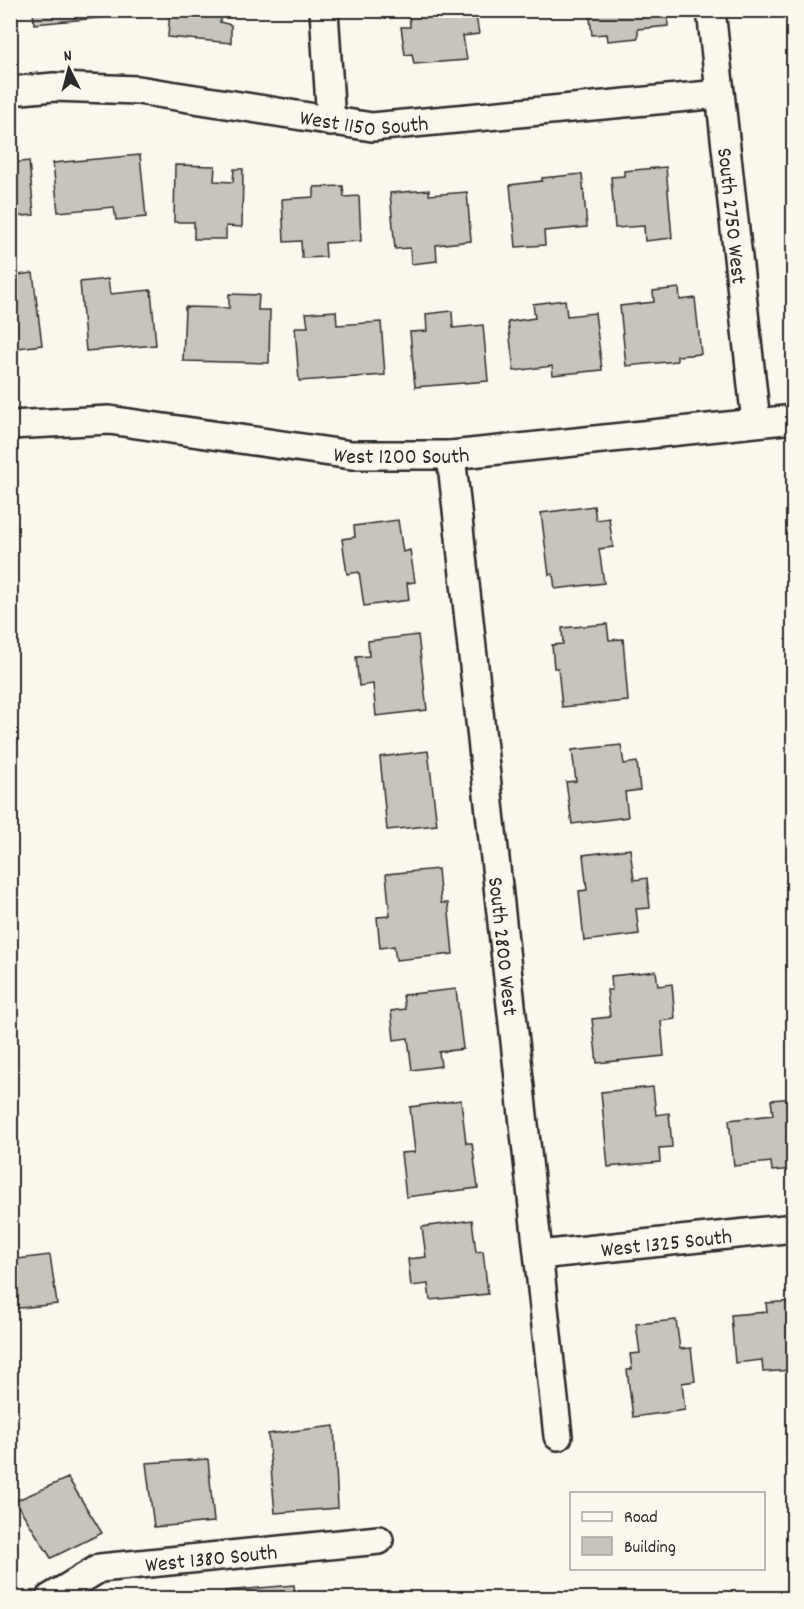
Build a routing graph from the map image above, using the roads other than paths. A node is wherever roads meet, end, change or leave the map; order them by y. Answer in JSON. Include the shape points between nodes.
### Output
{"nodes":[{"id":1,"x":324,"y":10,"type":"edge"},
{"id":2,"x":711,"y":10,"type":"edge"},
{"id":3,"x":10,"y":91,"type":"edge"},
{"id":4,"x":720,"y":94,"type":"junction"},
{"id":5,"x":331,"y":122,"type":"junction"},
{"id":6,"x":794,"y":419,"type":"edge"},
{"id":7,"x":756,"y":422,"type":"junction"},
{"id":8,"x":10,"y":424,"type":"edge"},
{"id":9,"x":451,"y":455,"type":"junction"},
{"id":10,"x":794,"y":1228,"type":"edge"},
{"id":11,"x":539,"y":1255,"type":"junction"},
{"id":12,"x":558,"y":1437,"type":"dead end"},
{"id":13,"x":379,"y":1540,"type":"dead end"},
{"id":14,"x":50,"y":1599,"type":"edge"}],
"edges":[{"from":1,"to":5,"type":"street"},
{"from":2,"to":4,"type":"street","name":"South 2750 West"},
{"from":3,"to":5,"type":"street","name":"West 1150 South","via":[[54,87],[138,90]]},
{"from":4,"to":5,"type":"street","name":"West 1150 South","via":[[372,127]]},
{"from":4,"to":7,"type":"street","name":"South 2750 West"},
{"from":6,"to":7,"type":"street","name":"West 1200 South"},
{"from":7,"to":9,"type":"street","name":"West 1200 South"},
{"from":8,"to":9,"type":"street","name":"West 1200 South","via":[[109,420],[351,455]]},
{"from":9,"to":11,"type":"street","name":"South 2800 West"},
{"from":10,"to":11,"type":"street","name":"West 1325 South"},
{"from":11,"to":12,"type":"street","name":"South 2800 West"},
{"from":13,"to":14,"type":"street","name":"West 1380 South","via":[[100,1568]]}]}
